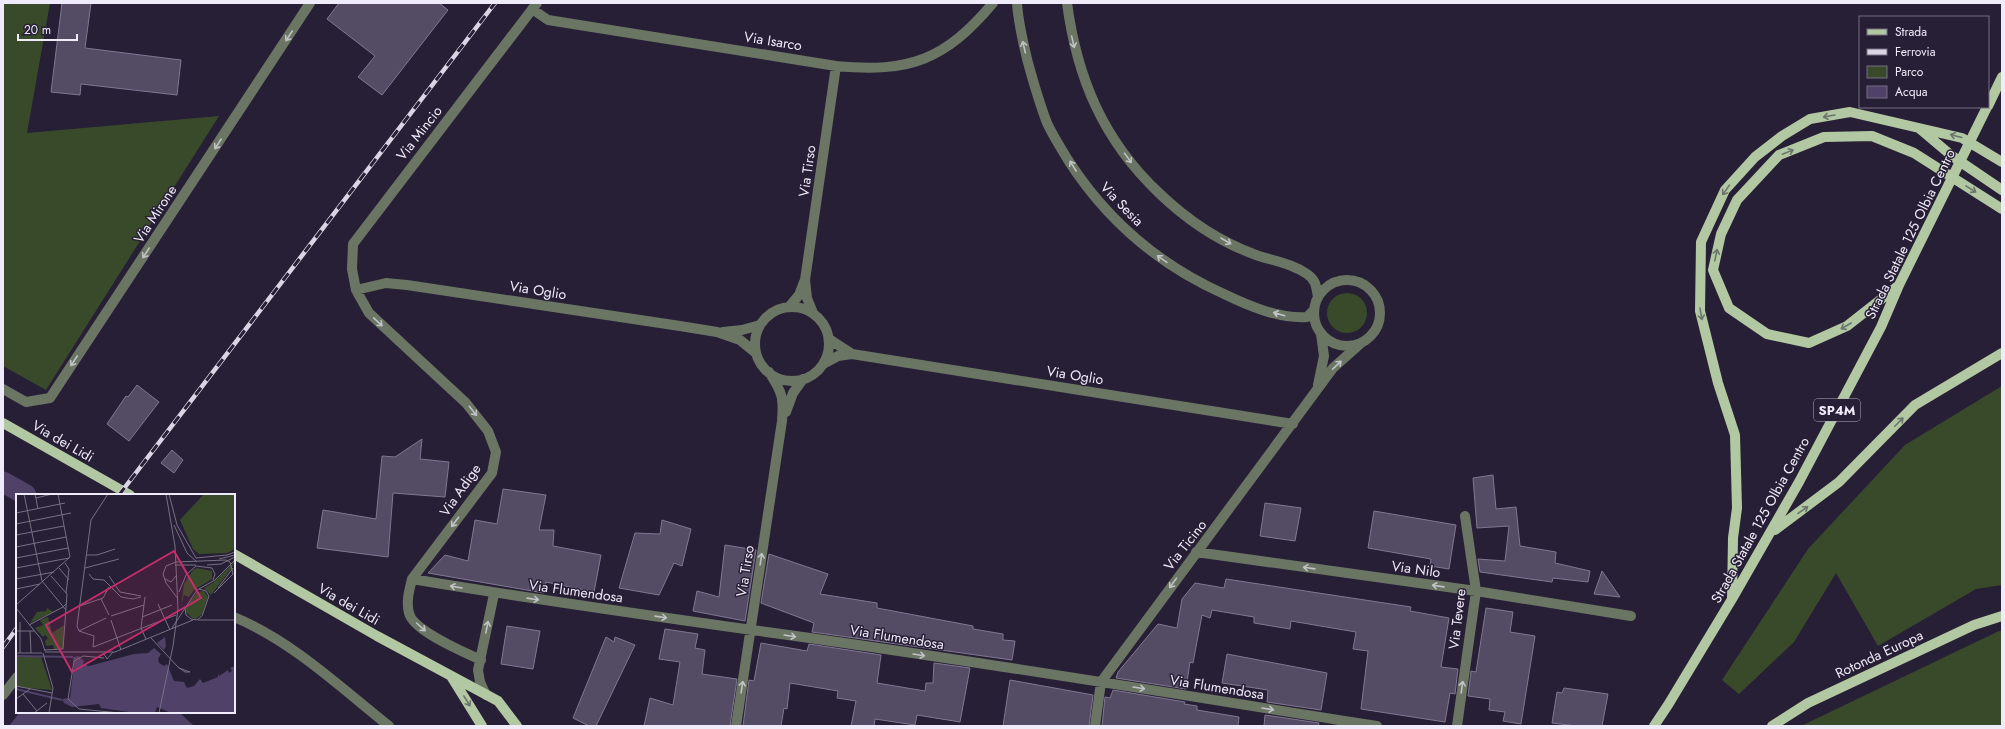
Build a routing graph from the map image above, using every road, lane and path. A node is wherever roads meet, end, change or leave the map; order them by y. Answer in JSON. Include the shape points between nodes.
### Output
{"nodes":[{"id":1,"x":310,"y":3,"type":"edge"},
{"id":2,"x":993,"y":3,"type":"edge"},
{"id":3,"x":1016,"y":3,"type":"edge"},
{"id":4,"x":1067,"y":3,"type":"edge"},
{"id":5,"x":535,"y":6,"type":"edge"},
{"id":6,"x":836,"y":66,"type":"junction"},
{"id":7,"x":2002,"y":77,"type":"edge"},
{"id":8,"x":1989,"y":104,"type":"edge"},
{"id":9,"x":1987,"y":108,"type":"edge"},
{"id":10,"x":1916,"y":126,"type":"junction"},
{"id":11,"x":2002,"y":162,"type":"edge"},
{"id":12,"x":2002,"y":190,"type":"edge"},
{"id":13,"x":2002,"y":208,"type":"edge"},
{"id":14,"x":805,"y":280,"type":"junction"},
{"id":15,"x":1899,"y":285,"type":"junction"},
{"id":16,"x":356,"y":290,"type":"junction"},
{"id":17,"x":1318,"y":297,"type":"junction"},
{"id":18,"x":789,"y":307,"type":"junction"},
{"id":19,"x":1314,"y":310,"type":"junction"},
{"id":20,"x":813,"y":313,"type":"junction"},
{"id":21,"x":760,"y":325,"type":"junction"},
{"id":22,"x":717,"y":332,"type":"junction"},
{"id":23,"x":1321,"y":334,"type":"junction"},
{"id":24,"x":829,"y":339,"type":"junction"},
{"id":25,"x":1360,"y":344,"type":"junction"},
{"id":26,"x":756,"y":353,"type":"junction"},
{"id":27,"x":2002,"y":353,"type":"edge"},
{"id":28,"x":852,"y":354,"type":"junction"},
{"id":29,"x":824,"y":364,"type":"junction"},
{"id":30,"x":769,"y":372,"type":"junction"},
{"id":31,"x":803,"y":379,"type":"junction"},
{"id":32,"x":3,"y":389,"type":"edge"},
{"id":33,"x":1317,"y":389,"type":"junction"},
{"id":34,"x":782,"y":421,"type":"junction"},
{"id":35,"x":3,"y":423,"type":"edge"},
{"id":36,"x":1293,"y":424,"type":"junction"},
{"id":37,"x":128,"y":494,"type":"edge"},
{"id":38,"x":1465,"y":516,"type":"dead end"},
{"id":39,"x":1771,"y":532,"type":"junction"},
{"id":40,"x":1196,"y":552,"type":"junction"},
{"id":41,"x":235,"y":555,"type":"edge"},
{"id":42,"x":412,"y":580,"type":"junction"},
{"id":43,"x":1476,"y":591,"type":"junction"},
{"id":44,"x":494,"y":594,"type":"junction"},
{"id":45,"x":1732,"y":599,"type":"junction"},
{"id":46,"x":1631,"y":616,"type":"dead end"},
{"id":47,"x":2002,"y":616,"type":"edge"},
{"id":48,"x":235,"y":617,"type":"edge"},
{"id":49,"x":751,"y":630,"type":"junction"},
{"id":50,"x":481,"y":660,"type":"junction"},
{"id":51,"x":451,"y":676,"type":"junction"},
{"id":52,"x":16,"y":678,"type":"edge"},
{"id":53,"x":1101,"y":682,"type":"junction"},
{"id":54,"x":3,"y":695,"type":"edge"},
{"id":55,"x":486,"y":695,"type":"junction"},
{"id":56,"x":389,"y":726,"type":"edge"},
{"id":57,"x":482,"y":726,"type":"edge"},
{"id":58,"x":517,"y":726,"type":"edge"},
{"id":59,"x":736,"y":726,"type":"edge"},
{"id":60,"x":1095,"y":726,"type":"edge"},
{"id":61,"x":1377,"y":726,"type":"edge"},
{"id":62,"x":1457,"y":726,"type":"edge"},
{"id":63,"x":1654,"y":726,"type":"edge"},
{"id":64,"x":1772,"y":726,"type":"edge"}],
"edges":[{"from":1,"to":32,"type":"street","name":"Via Mirone","one_way":true,"via":[[50,398],[26,402]]},
{"from":2,"to":6,"type":"street","name":"Via Isarco","via":[[956,41],[932,56],[888,66]]},
{"from":19,"to":3,"type":"street","name":"Via Sesia","one_way":true,"via":[[1307,318],[1293,318],[1262,309],[1201,284],[1146,247],[1110,214],[1083,183],[1048,124],[1034,85]]},
{"from":4,"to":17,"type":"street","one_way":true,"via":[[1077,60],[1086,87],[1114,139],[1133,166],[1159,193],[1206,230],[1256,255],[1297,267],[1307,274],[1315,281]]},
{"from":5,"to":6,"type":"street","name":"Via Isarco","via":[[548,20]]},
{"from":5,"to":16,"type":"street","name":"Via Mincio","via":[[353,244],[352,269]]},
{"from":6,"to":14,"type":"street","name":"Via Tirso"},
{"from":7,"to":8,"type":"main road","name":"Strada Statale 125 Olbia Centro","number":"SP4M"},
{"from":9,"to":15,"type":"main road","name":"Strada Statale 125 Olbia Centro","number":"SP4M"},
{"from":11,"to":10,"type":"main road","one_way":true,"via":[[1962,138]]},
{"from":10,"to":12,"type":"main road","via":[[1952,156]]},
{"from":10,"to":45,"type":"main road","one_way":true,"via":[[1850,112],[1810,119],[1755,157],[1725,190],[1701,242],[1700,311],[1718,383],[1735,435],[1737,508],[1732,538]]},
{"from":15,"to":13,"type":"main road","one_way":true,"via":[[1847,326],[1809,343],[1767,334],[1730,308],[1713,270],[1721,234],[1736,200],[1779,155],[1824,137],[1872,136],[1914,153]]},
{"from":14,"to":18,"type":"street","via":[[799,295]]},
{"from":14,"to":20,"type":"street","via":[[806,298]]},
{"from":15,"to":39,"type":"main road","name":"Strada Statale 125 Olbia Centro","number":"SP4M","via":[[1881,327]]},
{"from":16,"to":22,"type":"street","name":"Via Oglio","via":[[386,283],[407,285]]},
{"from":16,"to":42,"type":"street","name":"Via Adige","one_way":true,"via":[[369,313],[466,403],[488,431],[496,452],[492,473]]},
{"from":17,"to":19,"type":"street"},
{"from":17,"to":25,"type":"street","via":[[1324,288],[1333,282],[1344,280],[1355,280],[1373,291],[1380,306],[1380,321],[1376,331]]},
{"from":18,"to":20,"type":"street"},
{"from":18,"to":21,"type":"street","via":[[778,310]]},
{"from":19,"to":23,"type":"street","via":[[1314,318]]},
{"from":20,"to":24,"type":"street","via":[[825,326]]},
{"from":21,"to":22,"type":"street","via":[[742,330]]},
{"from":21,"to":26,"type":"street"},
{"from":22,"to":26,"type":"street","via":[[740,340]]},
{"from":23,"to":25,"type":"street","via":[[1339,345]]},
{"from":23,"to":33,"type":"street","via":[[1324,356]]},
{"from":24,"to":28,"type":"street"},
{"from":24,"to":29,"type":"street","via":[[829,353]]},
{"from":33,"to":25,"type":"street","name":"Via Ticino","one_way":true,"via":[[1333,368]]},
{"from":26,"to":30,"type":"street"},
{"from":39,"to":27,"type":"main road","one_way":true,"via":[[1839,482],[1915,405]]},
{"from":28,"to":29,"type":"street","via":[[838,356]]},
{"from":28,"to":36,"type":"street","name":"Via Oglio"},
{"from":29,"to":31,"type":"street","via":[[814,374]]},
{"from":30,"to":31,"type":"street","via":[[779,379]]},
{"from":30,"to":34,"type":"street","via":[[784,400]]},
{"from":31,"to":34,"type":"street","via":[[793,392]]},
{"from":33,"to":36,"type":"street","name":"Via Ticino"},
{"from":49,"to":34,"type":"street","name":"Via Tirso","one_way":true},
{"from":35,"to":37,"type":"main road","name":"Via dei Lidi"},
{"from":36,"to":40,"type":"street","name":"Via Ticino","via":[[1208,540]]},
{"from":38,"to":43,"type":"street","name":"Via Tevere"},
{"from":39,"to":45,"type":"main road","name":"Strada Statale 125 Olbia Centro","number":"SP4M"},
{"from":43,"to":40,"type":"street","name":"Via Nilo","one_way":true},
{"from":40,"to":53,"type":"street","name":"Via Ticino","one_way":true},
{"from":41,"to":51,"type":"main road","name":"Via dei Lidi"},
{"from":44,"to":42,"type":"street","name":"Via Flumendosa","one_way":true},
{"from":42,"to":50,"type":"street","name":"Via Adige","one_way":true,"via":[[408,597],[409,614],[421,629]]},
{"from":43,"to":46,"type":"street","name":"Via Nilo"},
{"from":62,"to":43,"type":"street","name":"Via Tevere","one_way":true},
{"from":44,"to":49,"type":"street","name":"Via Flumendosa","one_way":true},
{"from":50,"to":44,"type":"street","one_way":true},
{"from":45,"to":63,"type":"main road","name":"Strada Statale 125 Olbia Centro","number":"SP4M"},
{"from":47,"to":64,"type":"main road","name":"Rotonda Europa","via":[[1974,625],[1808,703]]},
{"from":48,"to":56,"type":"street","via":[[263,631],[294,651]]},
{"from":49,"to":53,"type":"street","name":"Via Flumendosa","one_way":true},
{"from":59,"to":49,"type":"street","name":"Via Tirso","one_way":true},
{"from":50,"to":55,"type":"street","via":[[478,670]]},
{"from":51,"to":55,"type":"main road","name":"Via dei Lidi"},
{"from":51,"to":57,"type":"main road","name":"Via dei Lidi","one_way":true},
{"from":52,"to":54,"type":"street"},
{"from":53,"to":60,"type":"street","name":"Via Ticino"},
{"from":53,"to":61,"type":"street","name":"Via Flumendosa","one_way":true},
{"from":55,"to":58,"type":"main road","name":"Via dei Lidi","via":[[498,701]]}]}
